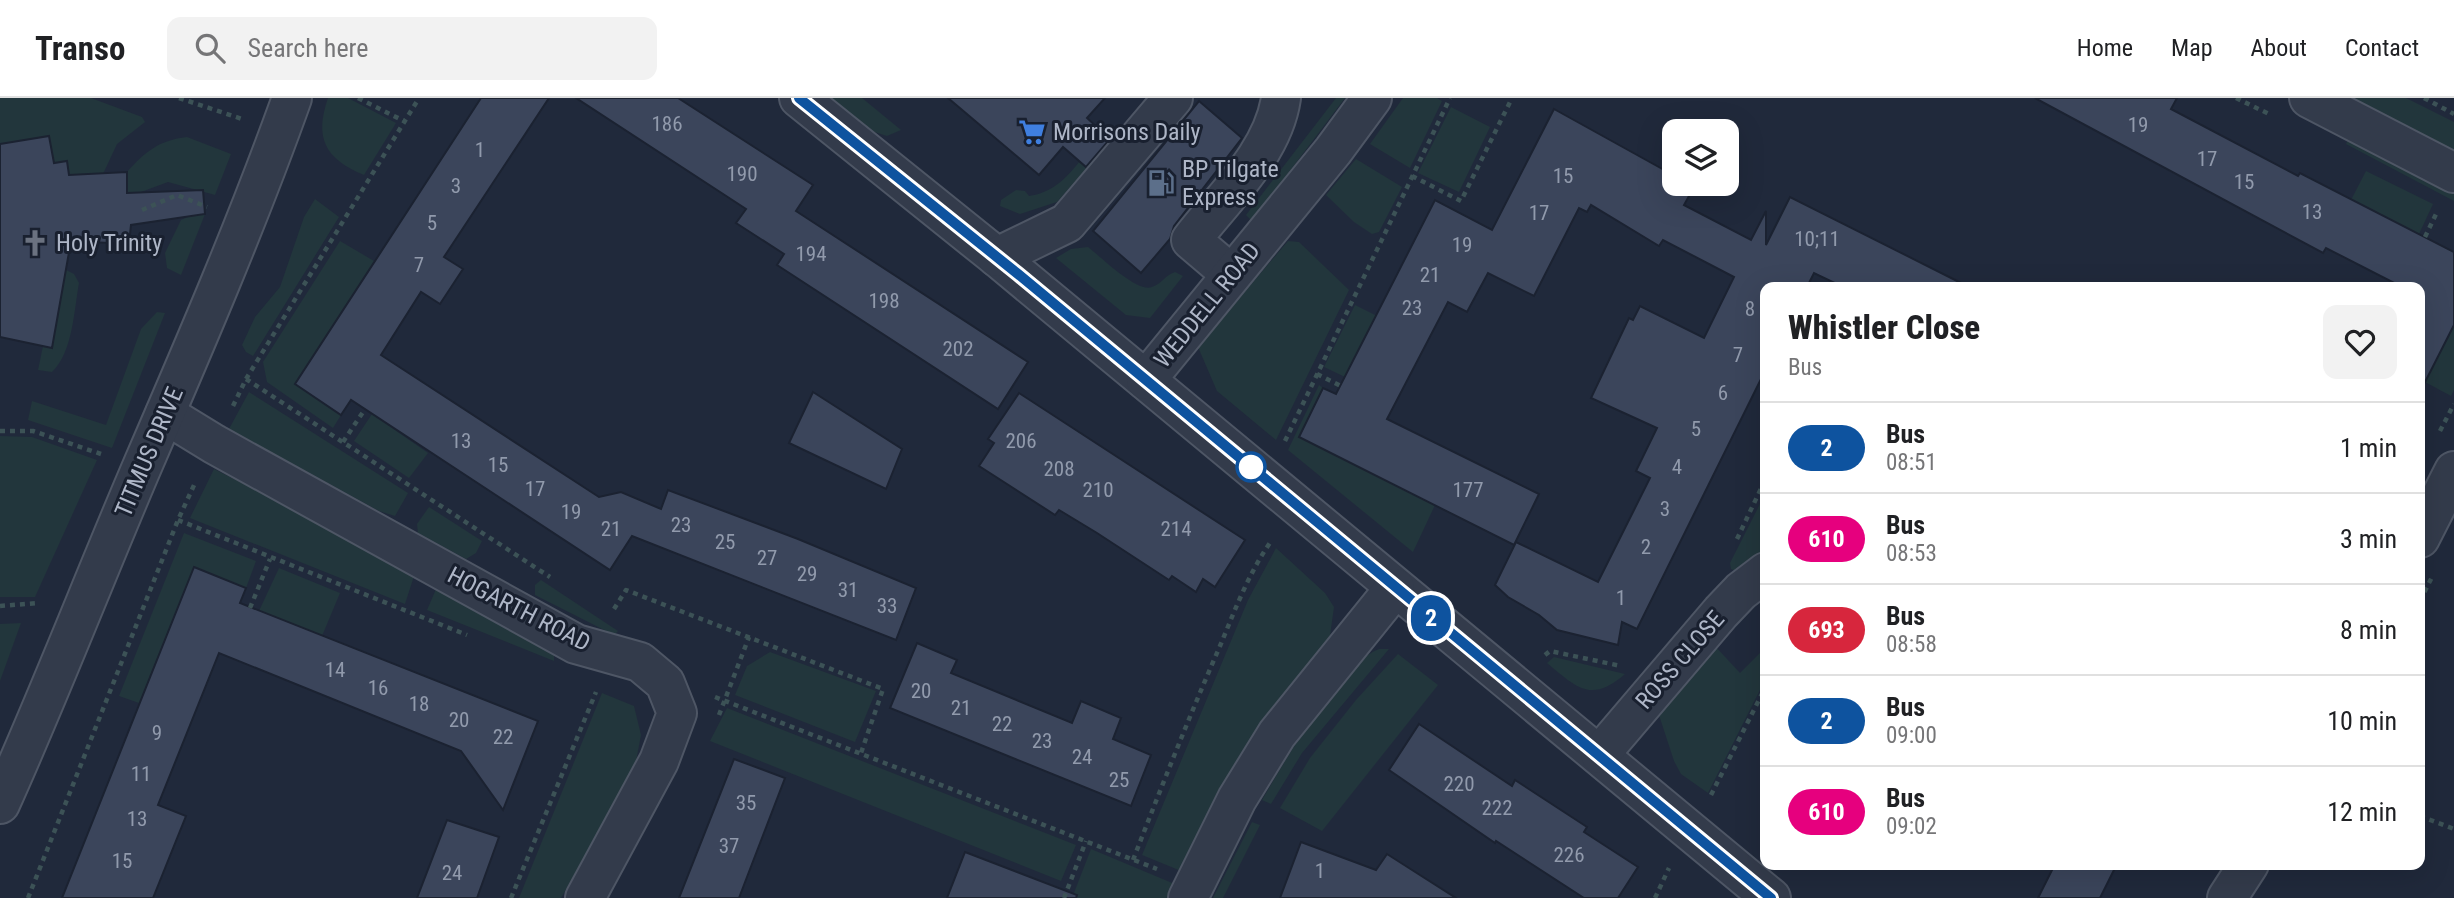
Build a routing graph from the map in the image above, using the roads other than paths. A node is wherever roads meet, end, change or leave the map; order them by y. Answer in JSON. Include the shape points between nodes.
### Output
{"nodes":[{"id":1,"x":292,"y":98,"type":"edge"},
{"id":2,"x":799,"y":98,"type":"edge"},
{"id":3,"x":1281,"y":98,"type":"edge"},
{"id":4,"x":1372,"y":98,"type":"edge"},
{"id":5,"x":2309,"y":98,"type":"edge"},
{"id":6,"x":1166,"y":107,"type":"edge"},
{"id":7,"x":2448,"y":187,"type":"edge"},
{"id":8,"x":997,"y":257,"type":"junction"},
{"id":9,"x":1231,"y":274,"type":"junction"},
{"id":10,"x":1146,"y":380,"type":"junction"},
{"id":11,"x":165,"y":414,"type":"junction"},
{"id":12,"x":2454,"y":471,"type":"edge"},
{"id":13,"x":2425,"y":528,"type":"edge"},
{"id":14,"x":1760,"y":577,"type":"edge"},
{"id":15,"x":1395,"y":588,"type":"junction"},
{"id":16,"x":1600,"y":754,"type":"junction"},
{"id":17,"x":0,"y":804,"type":"edge"},
{"id":18,"x":2245,"y":870,"type":"edge"},
{"id":19,"x":1191,"y":891,"type":"edge"},
{"id":20,"x":585,"y":898,"type":"edge"},
{"id":21,"x":1771,"y":898,"type":"edge"},
{"id":22,"x":2227,"y":898,"type":"edge"}],
"edges":[{"from":1,"to":11,"type":"street","name":"TITMUS DRIVE"},
{"from":2,"to":8,"type":"street"},
{"from":3,"to":9,"type":"street","via":[[1266,141],[1191,240]]},
{"from":4,"to":9,"type":"street","name":"WEDDELL ROAD"},
{"from":5,"to":7,"type":"street"},
{"from":6,"to":8,"type":"street","via":[[1067,223]]},
{"from":8,"to":10,"type":"street"},
{"from":9,"to":10,"type":"street","name":"WEDDELL ROAD"},
{"from":10,"to":15,"type":"street"},
{"from":11,"to":17,"type":"street","name":"TITMUS DRIVE"},
{"from":11,"to":20,"type":"street","name":"HOGARTH ROAD","via":[[576,644],[640,662],[665,683],[677,713],[659,761]]},
{"from":12,"to":13,"type":"street"},
{"from":14,"to":16,"type":"street","name":"ROSS CLOSE","via":[[1721,612]]},
{"from":15,"to":16,"type":"street"},
{"from":15,"to":19,"type":"street","via":[[1277,734],[1237,799]]},
{"from":16,"to":21,"type":"street"},
{"from":18,"to":22,"type":"street"}]}
